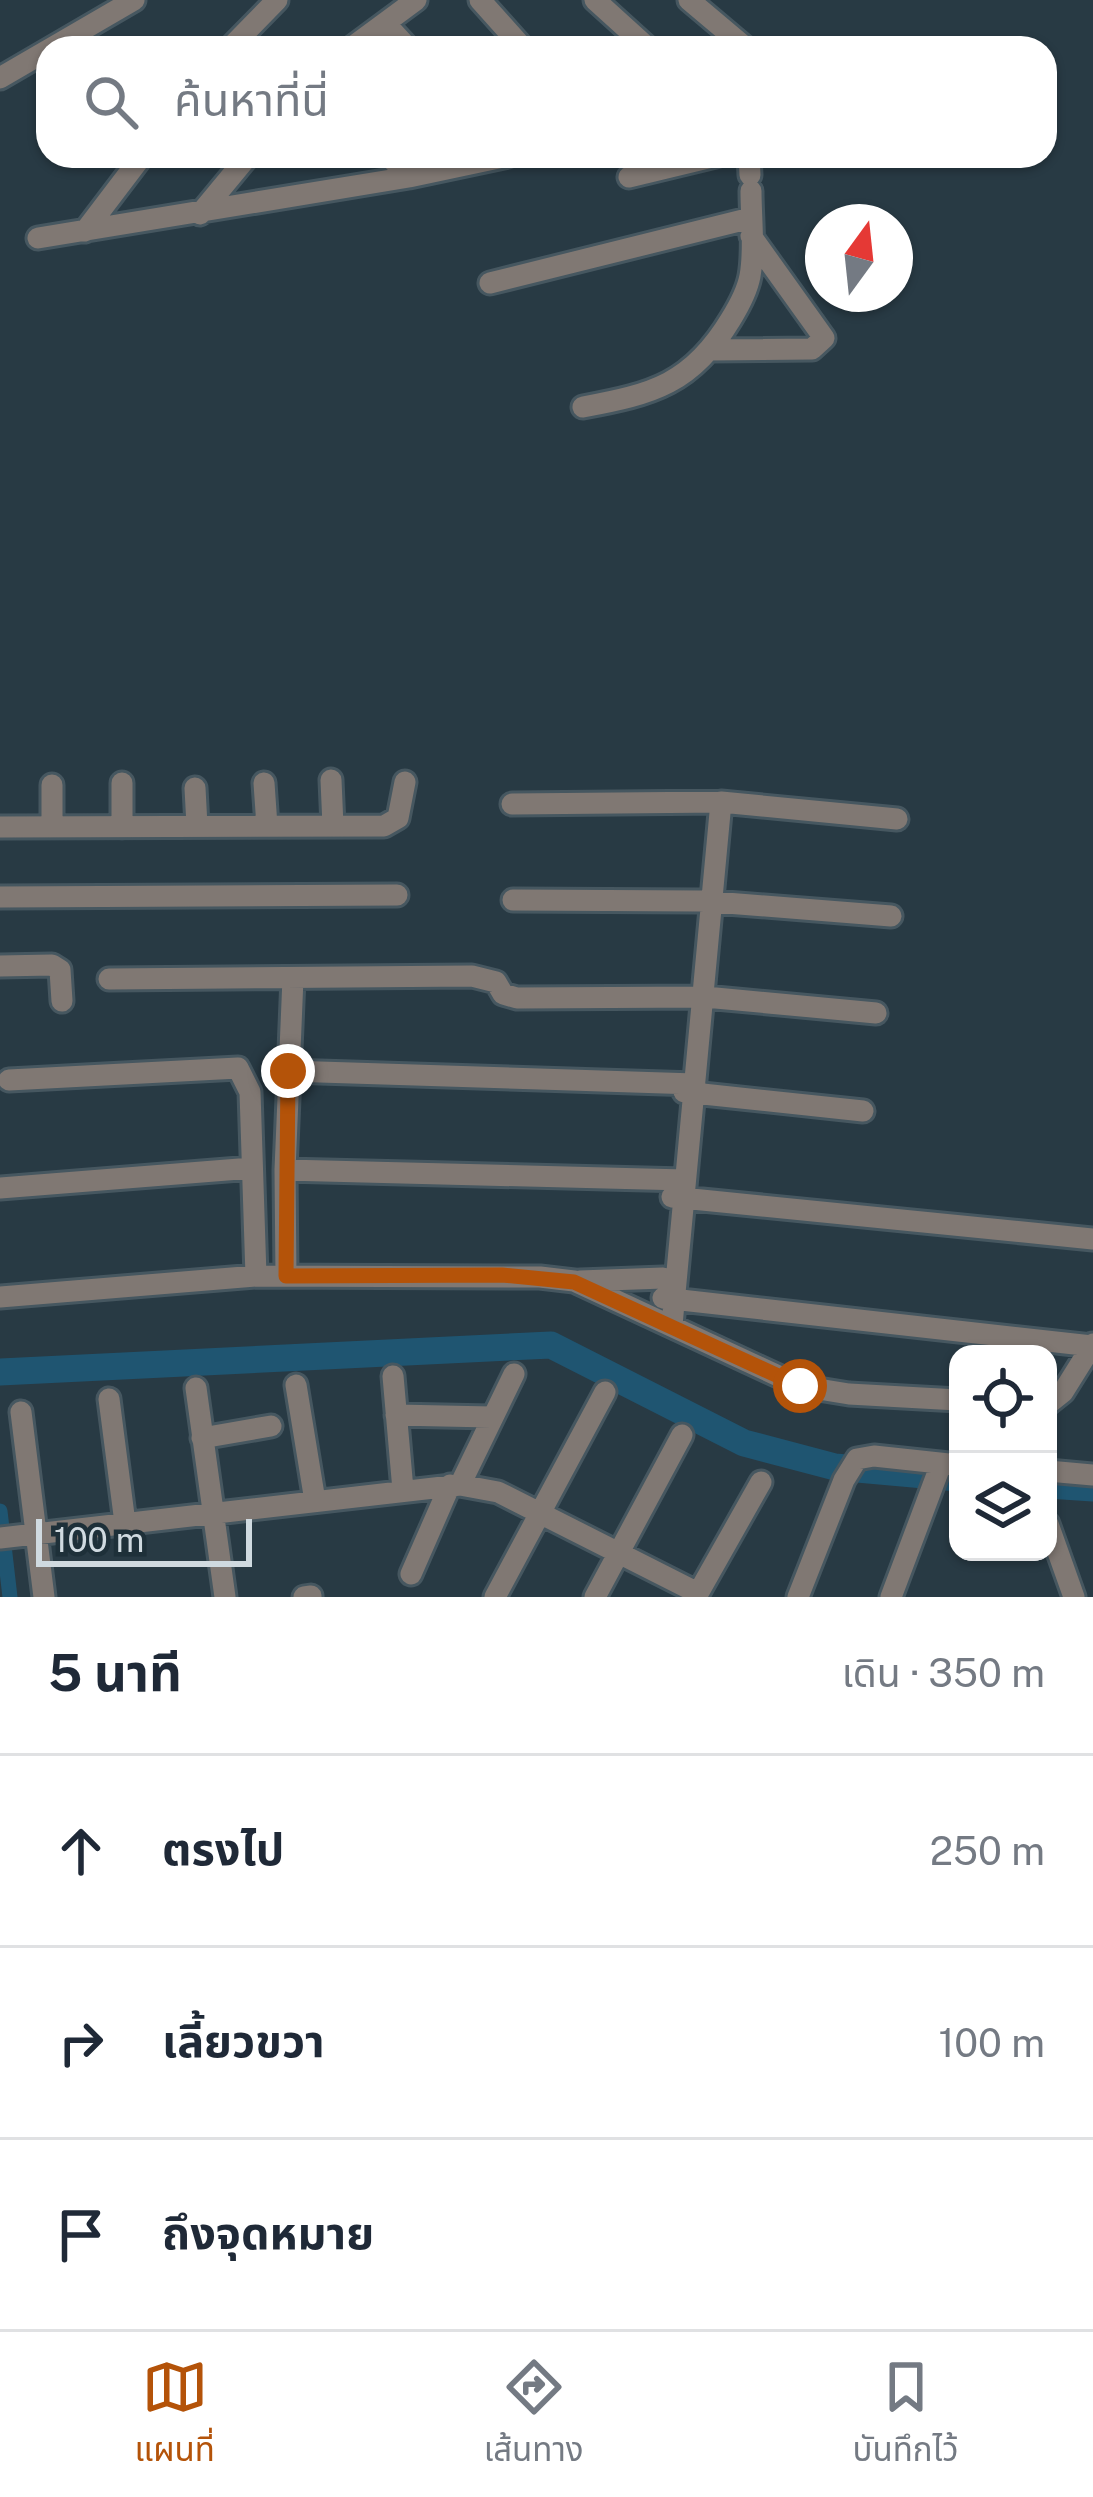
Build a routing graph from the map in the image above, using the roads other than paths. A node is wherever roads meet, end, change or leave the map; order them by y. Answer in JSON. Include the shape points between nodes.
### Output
{"nodes":[{"id":1,"x":134,"y":0,"type":"edge"},
{"id":2,"x":277,"y":0,"type":"edge"},
{"id":3,"x":416,"y":0,"type":"edge"},
{"id":4,"x":480,"y":0,"type":"edge"},
{"id":5,"x":595,"y":0,"type":"edge"},
{"id":6,"x":688,"y":0,"type":"edge"},
{"id":7,"x":385,"y":22,"type":"junction"},
{"id":8,"x":72,"y":36,"type":"edge"},
{"id":9,"x":242,"y":36,"type":"edge"},
{"id":10,"x":367,"y":36,"type":"edge"},
{"id":11,"x":397,"y":36,"type":"edge"},
{"id":12,"x":512,"y":36,"type":"edge"},
{"id":13,"x":635,"y":36,"type":"edge"},
{"id":14,"x":732,"y":36,"type":"edge"},
{"id":15,"x":36,"y":57,"type":"edge"},
{"id":16,"x":0,"y":78,"type":"edge"},
{"id":17,"x":133,"y":168,"type":"edge"},
{"id":18,"x":238,"y":168,"type":"edge"},
{"id":19,"x":400,"y":168,"type":"edge"},
{"id":20,"x":451,"y":168,"type":"edge"},
{"id":21,"x":666,"y":168,"type":"edge"},
{"id":22,"x":750,"y":174,"type":"edge"},
{"id":23,"x":409,"y":177,"type":"junction"},
{"id":24,"x":629,"y":177,"type":"dead end"},
{"id":25,"x":200,"y":214,"type":"junction"},
{"id":26,"x":751,"y":226,"type":"junction"},
{"id":27,"x":85,"y":231,"type":"junction"},
{"id":28,"x":38,"y":238,"type":"dead end"},
{"id":29,"x":490,"y":283,"type":"dead end"},
{"id":30,"x":710,"y":350,"type":"junction"},
{"id":31,"x":583,"y":407,"type":"dead end"},
{"id":32,"x":331,"y":780,"type":"dead end"},
{"id":33,"x":404,"y":782,"type":"dead end"},
{"id":34,"x":122,"y":783,"type":"dead end"},
{"id":35,"x":264,"y":783,"type":"dead end"},
{"id":36,"x":52,"y":785,"type":"dead end"},
{"id":37,"x":195,"y":788,"type":"dead end"},
{"id":38,"x":715,"y":802,"type":"junction"},
{"id":39,"x":512,"y":804,"type":"dead end"},
{"id":40,"x":897,"y":819,"type":"dead end"},
{"id":41,"x":197,"y":826,"type":"junction"},
{"id":42,"x":267,"y":826,"type":"junction"},
{"id":43,"x":333,"y":826,"type":"junction"},
{"id":44,"x":0,"y":827,"type":"edge"},
{"id":45,"x":52,"y":827,"type":"junction"},
{"id":46,"x":122,"y":827,"type":"junction"},
{"id":47,"x":398,"y":895,"type":"dead end"},
{"id":48,"x":0,"y":897,"type":"edge"},
{"id":49,"x":513,"y":899,"type":"dead end"},
{"id":50,"x":706,"y":901,"type":"junction"},
{"id":51,"x":890,"y":916,"type":"dead end"},
{"id":52,"x":0,"y":966,"type":"edge"},
{"id":53,"x":293,"y":978,"type":"junction"},
{"id":54,"x":109,"y":979,"type":"dead end"},
{"id":55,"x":699,"y":997,"type":"junction"},
{"id":56,"x":62,"y":1000,"type":"dead end"},
{"id":57,"x":876,"y":1013,"type":"dead end"},
{"id":58,"x":288,"y":1071,"type":"junction"},
{"id":59,"x":9,"y":1080,"type":"dead end"},
{"id":60,"x":689,"y":1088,"type":"junction"},
{"id":61,"x":863,"y":1111,"type":"dead end"},
{"id":62,"x":251,"y":1168,"type":"junction"},
{"id":63,"x":285,"y":1170,"type":"junction"},
{"id":64,"x":0,"y":1188,"type":"edge"},
{"id":65,"x":679,"y":1188,"type":"junction"},
{"id":66,"x":1093,"y":1239,"type":"edge"},
{"id":67,"x":256,"y":1276,"type":"junction"},
{"id":68,"x":286,"y":1276,"type":"junction"},
{"id":69,"x":574,"y":1282,"type":"junction"},
{"id":70,"x":0,"y":1297,"type":"edge"},
{"id":71,"x":666,"y":1304,"type":"junction"},
{"id":72,"x":1092,"y":1345,"type":"edge"},
{"id":73,"x":514,"y":1374,"type":"dead end"},
{"id":74,"x":393,"y":1376,"type":"dead end"},
{"id":75,"x":296,"y":1385,"type":"dead end"},
{"id":76,"x":196,"y":1388,"type":"dead end"},
{"id":77,"x":605,"y":1392,"type":"dead end"},
{"id":78,"x":1057,"y":1397,"type":"edge"},
{"id":79,"x":109,"y":1399,"type":"dead end"},
{"id":80,"x":949,"y":1400,"type":"edge"},
{"id":81,"x":21,"y":1412,"type":"dead end"},
{"id":82,"x":396,"y":1415,"type":"junction"},
{"id":83,"x":491,"y":1417,"type":"junction"},
{"id":84,"x":272,"y":1426,"type":"dead end"},
{"id":85,"x":682,"y":1435,"type":"dead end"},
{"id":86,"x":202,"y":1438,"type":"junction"},
{"id":87,"x":946,"y":1467,"type":"edge"},
{"id":88,"x":1057,"y":1472,"type":"edge"},
{"id":89,"x":1093,"y":1474,"type":"edge"},
{"id":90,"x":761,"y":1482,"type":"dead end"},
{"id":91,"x":455,"y":1485,"type":"junction"},
{"id":92,"x":403,"y":1490,"type":"junction"},
{"id":93,"x":315,"y":1501,"type":"junction"},
{"id":94,"x":539,"y":1512,"type":"junction"},
{"id":95,"x":213,"y":1513,"type":"junction"},
{"id":96,"x":125,"y":1523,"type":"junction"},
{"id":97,"x":16,"y":1536,"type":"edge"},
{"id":98,"x":1057,"y":1549,"type":"edge"},
{"id":99,"x":618,"y":1554,"type":"junction"},
{"id":100,"x":411,"y":1574,"type":"dead end"},
{"id":101,"x":697,"y":1595,"type":"edge"},
{"id":102,"x":498,"y":1596,"type":"edge"},
{"id":103,"x":44,"y":1597,"type":"edge"},
{"id":104,"x":225,"y":1597,"type":"edge"},
{"id":105,"x":595,"y":1597,"type":"edge"},
{"id":106,"x":798,"y":1597,"type":"edge"},
{"id":107,"x":890,"y":1597,"type":"edge"},
{"id":108,"x":1074,"y":1597,"type":"edge"}],
"edges":[{"from":1,"to":8,"type":"street"},
{"from":2,"to":9,"type":"street"},
{"from":3,"to":7,"type":"street"},
{"from":4,"to":12,"type":"street"},
{"from":5,"to":13,"type":"street"},
{"from":6,"to":14,"type":"street"},
{"from":7,"to":10,"type":"street"},
{"from":7,"to":11,"type":"street"},
{"from":15,"to":16,"type":"street"},
{"from":17,"to":27,"type":"street"},
{"from":18,"to":25,"type":"street"},
{"from":19,"to":23,"type":"street"},
{"from":20,"to":23,"type":"street"},
{"from":21,"to":24,"type":"street"},
{"from":22,"to":26,"type":"street"},
{"from":23,"to":25,"type":"street"},
{"from":25,"to":27,"type":"street"},
{"from":26,"to":29,"type":"street"},
{"from":26,"to":30,"type":"street","via":[[743,298]]},
{"from":26,"to":30,"type":"street","via":[[824,338],[812,349]]},
{"from":27,"to":28,"type":"street"},
{"from":30,"to":31,"type":"street","via":[[667,386]]},
{"from":32,"to":43,"type":"street"},
{"from":33,"to":43,"type":"street","via":[[392,823]]},
{"from":34,"to":46,"type":"street"},
{"from":35,"to":42,"type":"street"},
{"from":36,"to":45,"type":"street"},
{"from":37,"to":41,"type":"street"},
{"from":38,"to":39,"type":"street"},
{"from":38,"to":40,"type":"street"},
{"from":38,"to":50,"type":"street"},
{"from":41,"to":42,"type":"street"},
{"from":41,"to":46,"type":"street"},
{"from":42,"to":43,"type":"street"},
{"from":44,"to":45,"type":"street"},
{"from":45,"to":46,"type":"street"},
{"from":47,"to":48,"type":"street"},
{"from":49,"to":50,"type":"street"},
{"from":50,"to":51,"type":"street"},
{"from":50,"to":55,"type":"street"},
{"from":52,"to":56,"type":"street","via":[[52,964],[60,970]]},
{"from":53,"to":54,"type":"street"},
{"from":53,"to":55,"type":"street","via":[[472,976],[517,998]]},
{"from":53,"to":58,"type":"street"},
{"from":55,"to":57,"type":"street"},
{"from":55,"to":60,"type":"street"},
{"from":58,"to":60,"type":"street"},
{"from":58,"to":63,"type":"street"},
{"from":59,"to":62,"type":"street","via":[[238,1067],[250,1092]]},
{"from":60,"to":61,"type":"street"},
{"from":60,"to":65,"type":"street"},
{"from":62,"to":64,"type":"street"},
{"from":62,"to":67,"type":"street"},
{"from":63,"to":65,"type":"street"},
{"from":63,"to":68,"type":"street"},
{"from":65,"to":66,"type":"street"},
{"from":65,"to":71,"type":"street"},
{"from":67,"to":68,"type":"street"},
{"from":67,"to":70,"type":"street"},
{"from":68,"to":69,"type":"street"},
{"from":69,"to":71,"type":"street"},
{"from":69,"to":71,"type":"street"},
{"from":71,"to":72,"type":"street"},
{"from":71,"to":80,"type":"street","via":[[800,1386]]},
{"from":72,"to":78,"type":"street"},
{"from":73,"to":83,"type":"street"},
{"from":74,"to":82,"type":"street"},
{"from":75,"to":93,"type":"street"},
{"from":76,"to":86,"type":"street"},
{"from":77,"to":94,"type":"street"},
{"from":79,"to":96,"type":"street"},
{"from":81,"to":97,"type":"street"},
{"from":82,"to":83,"type":"street"},
{"from":82,"to":92,"type":"street"},
{"from":83,"to":91,"type":"street"},
{"from":84,"to":86,"type":"street"},
{"from":85,"to":99,"type":"street"},
{"from":86,"to":95,"type":"street"},
{"from":87,"to":106,"type":"street","via":[[857,1459]]},
{"from":87,"to":107,"type":"street"},
{"from":88,"to":89,"type":"street"},
{"from":90,"to":101,"type":"street"},
{"from":91,"to":92,"type":"street"},
{"from":91,"to":94,"type":"street","via":[[498,1492]]},
{"from":91,"to":100,"type":"street"},
{"from":92,"to":93,"type":"street"},
{"from":93,"to":95,"type":"street"},
{"from":94,"to":99,"type":"street"},
{"from":94,"to":102,"type":"street"},
{"from":95,"to":96,"type":"street"},
{"from":95,"to":104,"type":"street"},
{"from":96,"to":97,"type":"street"},
{"from":97,"to":103,"type":"street"},
{"from":98,"to":108,"type":"street"},
{"from":99,"to":101,"type":"street"},
{"from":99,"to":105,"type":"street"}]}
